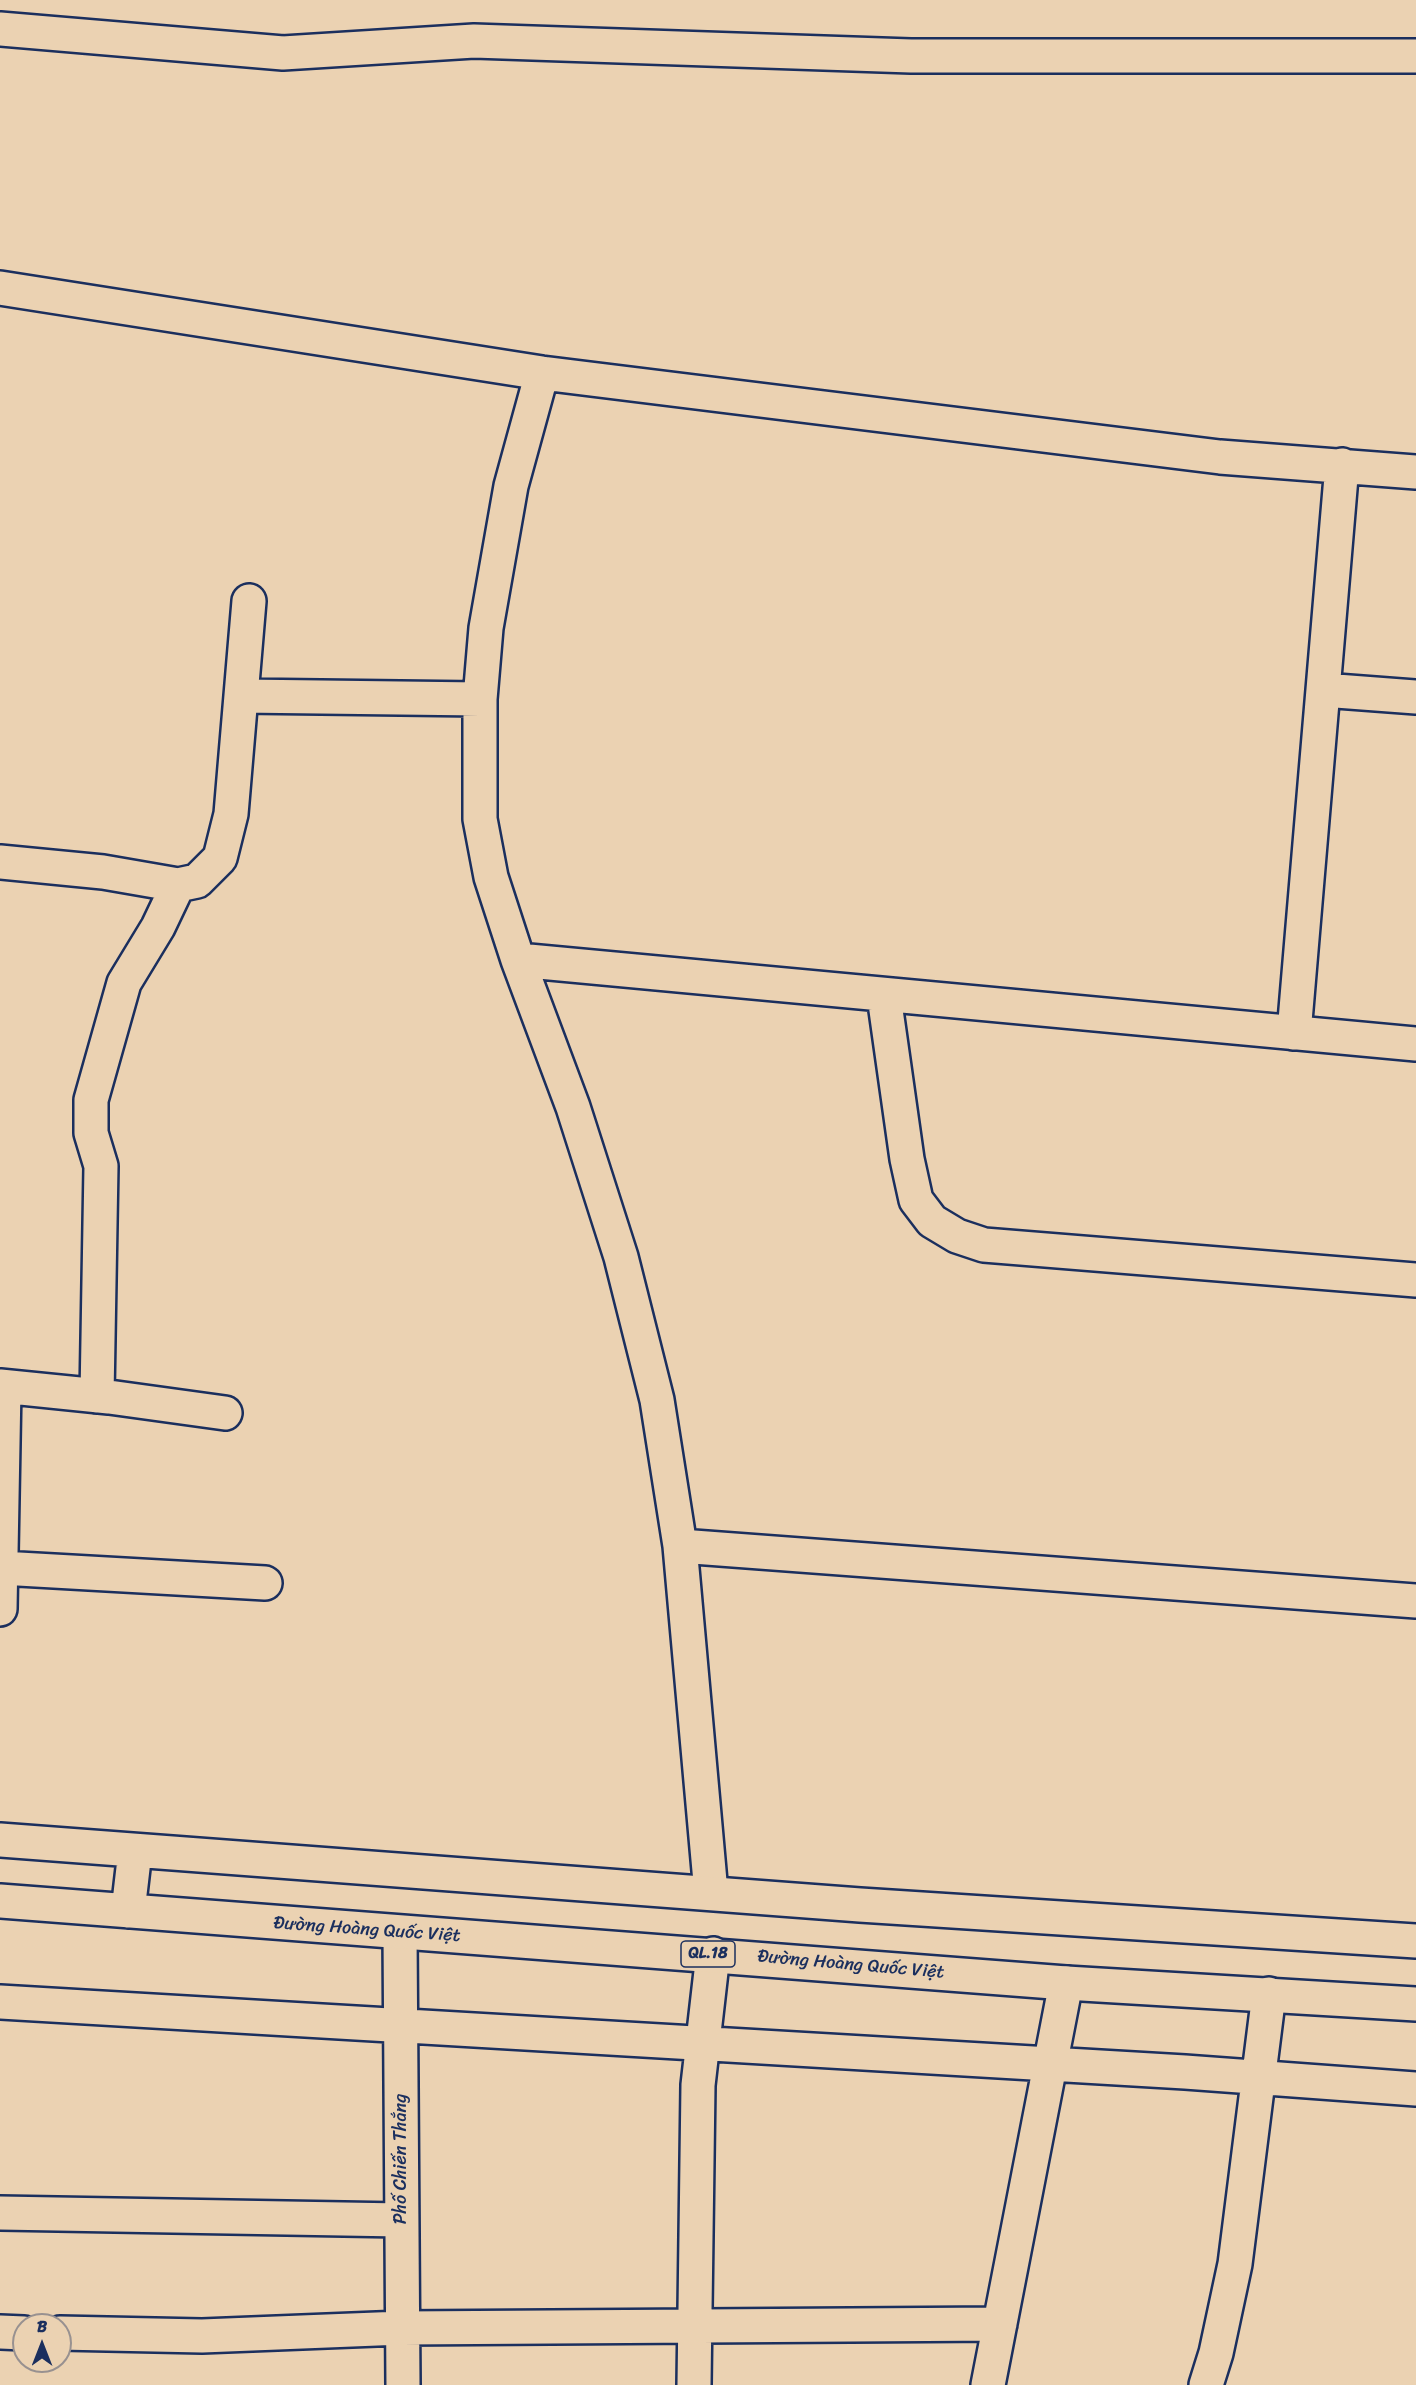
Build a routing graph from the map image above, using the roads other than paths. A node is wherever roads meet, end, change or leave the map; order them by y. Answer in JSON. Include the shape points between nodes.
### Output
{"nodes":[{"id":1,"x":0,"y":29,"type":"edge"},
{"id":2,"x":1416,"y":56,"type":"edge"},
{"id":3,"x":0,"y":288,"type":"edge"},
{"id":4,"x":542,"y":374,"type":"junction"},
{"id":5,"x":1342,"y":465,"type":"junction"},
{"id":6,"x":1416,"y":472,"type":"edge"},
{"id":7,"x":249,"y":601,"type":"dead end"},
{"id":8,"x":1323,"y":690,"type":"junction"},
{"id":9,"x":241,"y":696,"type":"junction"},
{"id":10,"x":1416,"y":697,"type":"edge"},
{"id":11,"x":480,"y":699,"type":"junction"},
{"id":12,"x":0,"y":862,"type":"edge"},
{"id":13,"x":178,"y":885,"type":"junction"},
{"id":14,"x":518,"y":960,"type":"junction"},
{"id":15,"x":884,"y":996,"type":"junction"},
{"id":16,"x":1294,"y":1033,"type":"junction"},
{"id":17,"x":1416,"y":1044,"type":"edge"},
{"id":18,"x":1416,"y":1280,"type":"edge"},
{"id":19,"x":2,"y":1386,"type":"edge"},
{"id":20,"x":97,"y":1396,"type":"junction"},
{"id":21,"x":225,"y":1413,"type":"dead end"},
{"id":22,"x":680,"y":1546,"type":"junction"},
{"id":23,"x":1,"y":1568,"type":"edge"},
{"id":24,"x":264,"y":1583,"type":"dead end"},
{"id":25,"x":1416,"y":1601,"type":"edge"},
{"id":26,"x":0,"y":1609,"type":"edge"},
{"id":27,"x":0,"y":1840,"type":"edge"},
{"id":28,"x":135,"y":1851,"type":"junction"},
{"id":29,"x":711,"y":1893,"type":"junction"},
{"id":30,"x":0,"y":1901,"type":"edge"},
{"id":31,"x":128,"y":1911,"type":"junction"},
{"id":32,"x":400,"y":1933,"type":"junction"},
{"id":33,"x":1416,"y":1941,"type":"edge"},
{"id":34,"x":713,"y":1954,"type":"junction"},
{"id":35,"x":1066,"y":1983,"type":"junction"},
{"id":36,"x":1269,"y":1994,"type":"junction"},
{"id":37,"x":0,"y":2002,"type":"edge"},
{"id":38,"x":1416,"y":2004,"type":"edge"},
{"id":39,"x":400,"y":2026,"type":"junction"},
{"id":40,"x":703,"y":2044,"type":"junction"},
{"id":41,"x":1050,"y":2064,"type":"junction"},
{"id":42,"x":1259,"y":2078,"type":"junction"},
{"id":43,"x":1416,"y":2090,"type":"edge"},
{"id":44,"x":0,"y":2213,"type":"edge"},
{"id":45,"x":401,"y":2220,"type":"junction"},
{"id":46,"x":694,"y":2324,"type":"junction"},
{"id":47,"x":1000,"y":2324,"type":"junction"},
{"id":48,"x":402,"y":2328,"type":"junction"},
{"id":49,"x":72,"y":2333,"type":"edge"},
{"id":50,"x":404,"y":2385,"type":"edge"},
{"id":51,"x":694,"y":2385,"type":"edge"},
{"id":52,"x":988,"y":2385,"type":"edge"},
{"id":53,"x":1206,"y":2385,"type":"edge"}],
"edges":[{"from":1,"to":2,"type":"main road","via":[[283,53],[474,41],[911,56]]},
{"from":3,"to":4,"type":"main road"},
{"from":4,"to":5,"type":"main road","via":[[1220,457]]},
{"from":4,"to":11,"type":"main road","via":[[511,486],[486,628]]},
{"from":5,"to":6,"type":"main road"},
{"from":5,"to":8,"type":"main road"},
{"from":7,"to":9,"type":"main road"},
{"from":8,"to":10,"type":"main road"},
{"from":8,"to":16,"type":"main road"},
{"from":9,"to":11,"type":"main road"},
{"from":9,"to":13,"type":"main road","via":[[231,814],[220,858],[197,881]]},
{"from":11,"to":14,"type":"main road","via":[[480,819],[492,877]]},
{"from":12,"to":13,"type":"main road","via":[[103,872]]},
{"from":13,"to":20,"type":"main road","via":[[124,983],[91,1100],[91,1133],[101,1166]]},
{"from":14,"to":15,"type":"main road"},
{"from":14,"to":22,"type":"main road","via":[[573,1107],[621,1257],[657,1400]]},
{"from":15,"to":16,"type":"main road"},
{"from":15,"to":18,"type":"main road","via":[[906,1159],[916,1200],[932,1221],[957,1236],[984,1245]]},
{"from":16,"to":17,"type":"main road"},
{"from":19,"to":20,"type":"main road"},
{"from":19,"to":23,"type":"main road"},
{"from":20,"to":21,"type":"main road"},
{"from":22,"to":25,"type":"main road"},
{"from":22,"to":29,"type":"main road"},
{"from":23,"to":24,"type":"main road"},
{"from":23,"to":26,"type":"main road"},
{"from":27,"to":28,"type":"main road"},
{"from":28,"to":29,"type":"main road"},
{"from":28,"to":31,"type":"main road"},
{"from":29,"to":33,"type":"main road"},
{"from":30,"to":31,"type":"main road","name":"Đường Hoàng Quốc Việt","number":"QL.18"},
{"from":31,"to":32,"type":"main road","name":"Đường Hoàng Quốc Việt","number":"QL.18"},
{"from":32,"to":34,"type":"main road","name":"Đường Hoàng Quốc Việt","number":"QL.18"},
{"from":32,"to":39,"type":"main road","name":"Phố Chiến Thắng"},
{"from":34,"to":35,"type":"main road","name":"Đường Hoàng Quốc Việt","number":"QL.18"},
{"from":34,"to":40,"type":"main road"},
{"from":35,"to":36,"type":"main road","name":"Đường Hoàng Quốc Việt","number":"QL.18"},
{"from":35,"to":41,"type":"main road"},
{"from":36,"to":38,"type":"main road","name":"Đường Hoàng Quốc Việt","number":"QL.18"},
{"from":36,"to":42,"type":"main road"},
{"from":37,"to":39,"type":"main road"},
{"from":39,"to":40,"type":"main road"},
{"from":39,"to":45,"type":"main road","name":"Phố Chiến Thắng"},
{"from":40,"to":41,"type":"main road"},
{"from":40,"to":46,"type":"main road","via":[[698,2085]]},
{"from":41,"to":42,"type":"main road"},
{"from":41,"to":47,"type":"main road"},
{"from":42,"to":43,"type":"main road"},
{"from":42,"to":53,"type":"main road","via":[[1235,2264]]},
{"from":44,"to":45,"type":"main road"},
{"from":45,"to":48,"type":"main road","name":"Phố Chiến Thắng"},
{"from":46,"to":47,"type":"main road"},
{"from":46,"to":48,"type":"main road"},
{"from":46,"to":51,"type":"main road"},
{"from":47,"to":52,"type":"main road"},
{"from":48,"to":49,"type":"main road","via":[[202,2336]]},
{"from":48,"to":50,"type":"main road","name":"Phố Chiến Thắng"}]}
